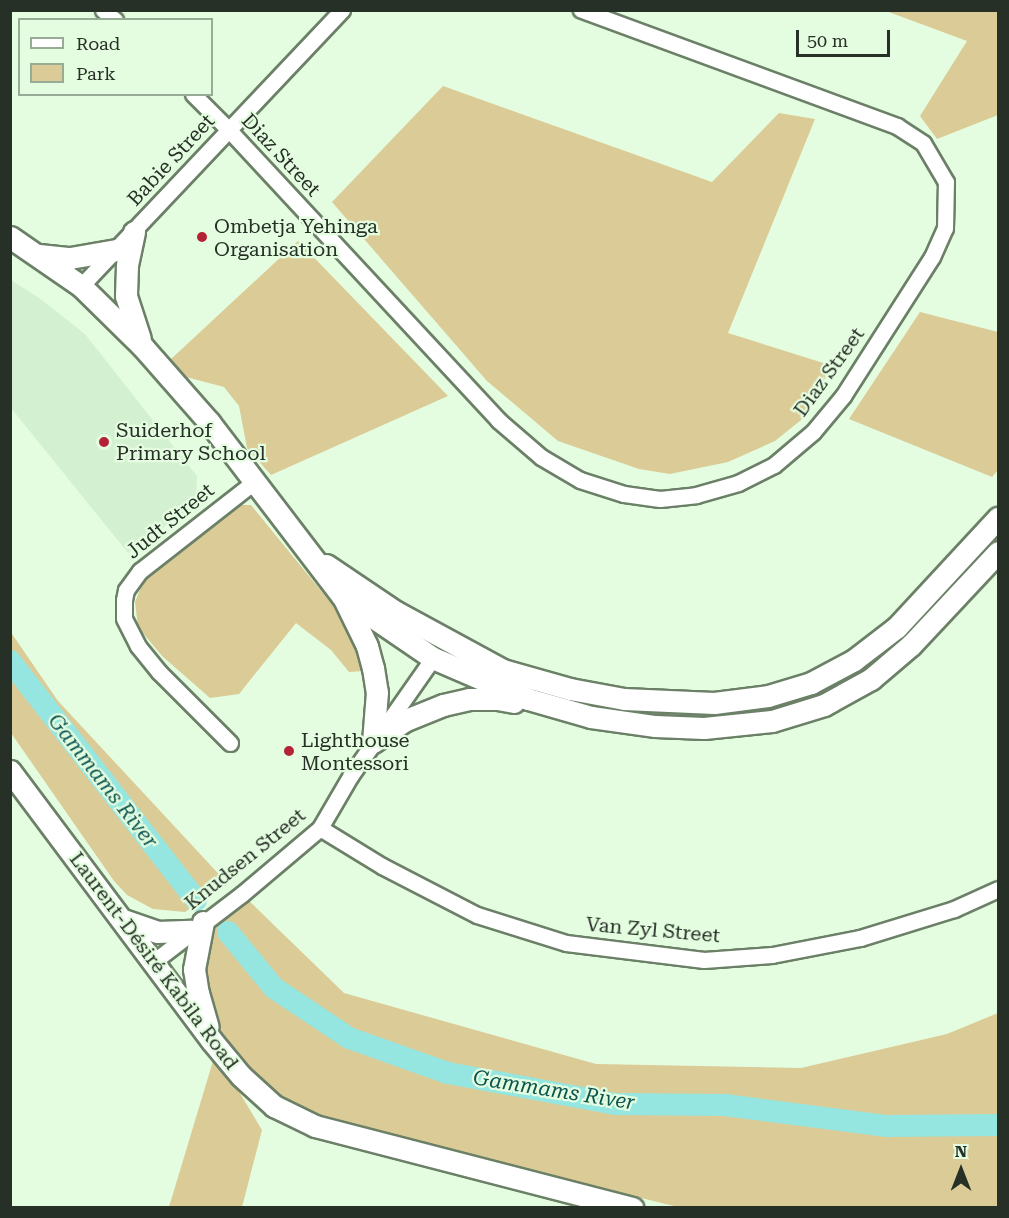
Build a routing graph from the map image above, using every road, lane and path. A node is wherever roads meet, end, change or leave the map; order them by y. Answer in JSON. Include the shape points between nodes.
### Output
{"nodes":[{"id":1,"x":342,"y":10,"type":"edge"},
{"id":2,"x":581,"y":10,"type":"edge"},
{"id":3,"x":195,"y":96,"type":"edge"},
{"id":4,"x":228,"y":129,"type":"junction"},
{"id":5,"x":134,"y":232,"type":"junction"},
{"id":6,"x":10,"y":237,"type":"edge"},
{"id":7,"x":117,"y":250,"type":"junction"},
{"id":8,"x":35,"y":254,"type":"junction"},
{"id":9,"x":81,"y":286,"type":"junction"},
{"id":10,"x":143,"y":346,"type":"junction"},
{"id":11,"x":255,"y":481,"type":"junction"},
{"id":12,"x":999,"y":518,"type":"edge"},
{"id":13,"x":307,"y":550,"type":"junction"},
{"id":14,"x":999,"y":552,"type":"edge"},
{"id":15,"x":342,"y":596,"type":"junction"},
{"id":16,"x":396,"y":612,"type":"junction"},
{"id":17,"x":433,"y":658,"type":"junction"},
{"id":18,"x":502,"y":670,"type":"junction"},
{"id":19,"x":591,"y":717,"type":"junction"},
{"id":20,"x":373,"y":742,"type":"junction"},
{"id":21,"x":230,"y":743,"type":"dead end"},
{"id":22,"x":10,"y":771,"type":"edge"},
{"id":23,"x":320,"y":828,"type":"junction"},
{"id":24,"x":999,"y":889,"type":"edge"},
{"id":25,"x":123,"y":920,"type":"junction"},
{"id":26,"x":197,"y":926,"type":"junction"},
{"id":27,"x":153,"y":962,"type":"junction"},
{"id":28,"x":212,"y":1041,"type":"junction"},
{"id":29,"x":633,"y":1208,"type":"edge"}],
"edges":[{"from":1,"to":4,"type":"street","name":"Babie Street"},
{"from":2,"to":4,"type":"street","name":"Diaz Street","via":[[897,126],[923,143],[946,182],[945,228],[932,257],[843,396],[813,432],[774,465],[738,483],[696,495],[660,499],[624,494],[580,480],[541,457],[498,420]]},
{"from":3,"to":4,"type":"street","name":"Diaz Street"},
{"from":4,"to":5,"type":"street","name":"Babie Street"},
{"from":5,"to":7,"type":"street","name":"Babie Street"},
{"from":5,"to":10,"type":"street","via":[[126,296]]},
{"from":6,"to":8,"type":"street"},
{"from":7,"to":8,"type":"street","via":[[70,258]]},
{"from":7,"to":9,"type":"street","name":"Babie Street"},
{"from":8,"to":9,"type":"street"},
{"from":9,"to":10,"type":"street"},
{"from":10,"to":11,"type":"street"},
{"from":11,"to":13,"type":"street"},
{"from":11,"to":21,"type":"street","name":"Judt Street","via":[[140,571],[126,590],[124,600],[124,618],[138,646]]},
{"from":12,"to":18,"type":"street","via":[[897,627],[854,660],[811,683],[768,696],[714,702],[624,699]]},
{"from":13,"to":15,"type":"street"},
{"from":13,"to":16,"type":"street"},
{"from":14,"to":19,"type":"street","via":[[911,645],[871,679],[824,705],[772,721],[704,728]]},
{"from":15,"to":17,"type":"street"},
{"from":15,"to":20,"type":"street","via":[[367,646],[373,668],[377,692]]},
{"from":16,"to":17,"type":"street","via":[[405,625],[425,639]]},
{"from":16,"to":18,"type":"street"},
{"from":17,"to":18,"type":"street","via":[[451,655]]},
{"from":17,"to":19,"type":"street","via":[[528,699]]},
{"from":17,"to":20,"type":"street","name":"Knudsen Street"},
{"from":19,"to":20,"type":"street","via":[[497,699],[469,699],[406,720]]},
{"from":20,"to":23,"type":"street","name":"Knudsen Street"},
{"from":22,"to":25,"type":"street","name":"Laurent-Désiré Kabila Road"},
{"from":23,"to":24,"type":"street","name":"Van Zyl Street","via":[[381,866],[477,915],[566,943],[704,960],[772,955],[860,938],[954,909]]},
{"from":23,"to":26,"type":"street","name":"Knudsen Street","via":[[242,894]]},
{"from":25,"to":26,"type":"street","via":[[162,932]]},
{"from":25,"to":27,"type":"street","name":"Laurent-Désiré Kabila Road"},
{"from":26,"to":27,"type":"street","name":"Knudsen Street"},
{"from":26,"to":28,"type":"street","via":[[194,969]]},
{"from":27,"to":28,"type":"street","name":"Laurent-Désiré Kabila Road"},
{"from":28,"to":29,"type":"street","name":"Laurent-Désiré Kabila Road","via":[[241,1076],[274,1106],[315,1126]]}]}
